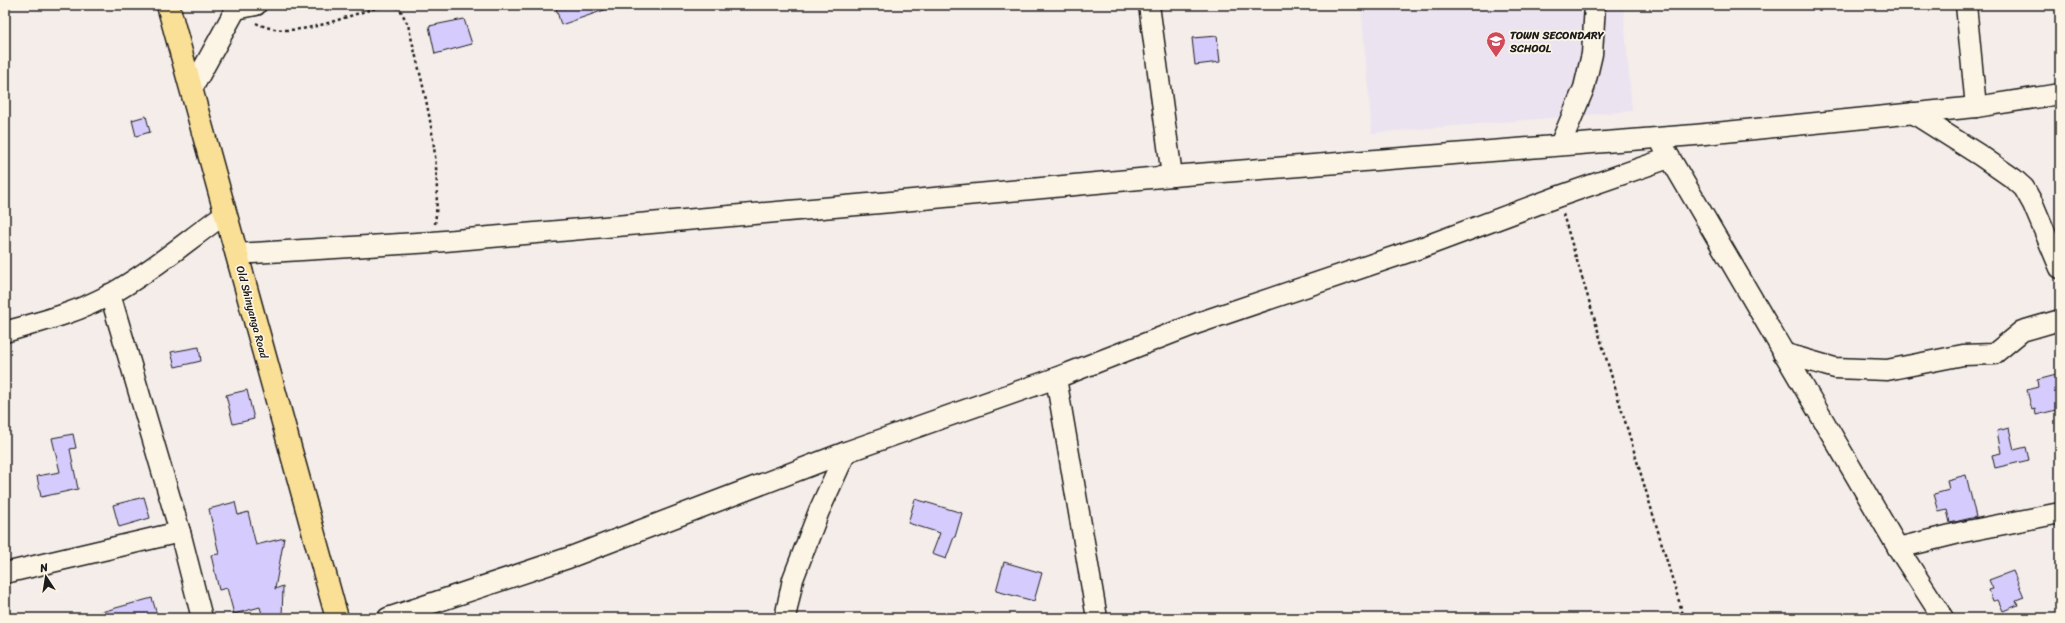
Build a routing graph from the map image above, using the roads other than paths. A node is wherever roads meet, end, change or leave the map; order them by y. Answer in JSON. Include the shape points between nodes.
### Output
{"nodes":[{"id":1,"x":168,"y":5,"type":"edge"},
{"id":2,"x":256,"y":5,"type":"edge"},
{"id":3,"x":1149,"y":5,"type":"edge"},
{"id":4,"x":1594,"y":5,"type":"edge"},
{"id":5,"x":1966,"y":5,"type":"edge"},
{"id":6,"x":237,"y":7,"type":"edge"},
{"id":7,"x":192,"y":89,"type":"junction"},
{"id":8,"x":2060,"y":94,"type":"edge"},
{"id":9,"x":1976,"y":107,"type":"junction"},
{"id":10,"x":1913,"y":113,"type":"junction"},
{"id":11,"x":1658,"y":138,"type":"junction"},
{"id":12,"x":1560,"y":145,"type":"junction"},
{"id":13,"x":1669,"y":158,"type":"junction"},
{"id":14,"x":1172,"y":176,"type":"junction"},
{"id":15,"x":226,"y":213,"type":"junction"},
{"id":16,"x":236,"y":254,"type":"junction"},
{"id":17,"x":2060,"y":268,"type":"edge"},
{"id":18,"x":110,"y":294,"type":"junction"},
{"id":19,"x":2060,"y":320,"type":"edge"},
{"id":20,"x":5,"y":332,"type":"edge"},
{"id":21,"x":1783,"y":353,"type":"junction"},
{"id":22,"x":1056,"y":378,"type":"junction"},
{"id":23,"x":846,"y":452,"type":"junction"},
{"id":24,"x":2060,"y":513,"type":"edge"},
{"id":25,"x":180,"y":532,"type":"junction"},
{"id":26,"x":1898,"y":548,"type":"junction"},
{"id":27,"x":5,"y":573,"type":"edge"},
{"id":28,"x":202,"y":618,"type":"edge"},
{"id":29,"x":337,"y":618,"type":"edge"},
{"id":30,"x":388,"y":618,"type":"edge"},
{"id":31,"x":784,"y":618,"type":"edge"},
{"id":32,"x":1097,"y":618,"type":"edge"},
{"id":33,"x":1943,"y":618,"type":"edge"}],
"edges":[{"from":1,"to":7,"type":"main road","name":"Old Shinyanga Road"},
{"from":2,"to":6,"type":"street"},
{"from":3,"to":14,"type":"street"},
{"from":4,"to":12,"type":"street","via":[[1592,54],[1584,88]]},
{"from":5,"to":9,"type":"street"},
{"from":6,"to":7,"type":"street"},
{"from":7,"to":15,"type":"main road","name":"Old Shinyanga Road"},
{"from":8,"to":9,"type":"street"},
{"from":9,"to":10,"type":"street"},
{"from":10,"to":11,"type":"street"},
{"from":10,"to":17,"type":"street","via":[[1987,160],[2024,188]]},
{"from":11,"to":12,"type":"street"},
{"from":11,"to":13,"type":"street"},
{"from":12,"to":14,"type":"street"},
{"from":13,"to":21,"type":"street"},
{"from":13,"to":22,"type":"street","via":[[1423,247],[1198,323]]},
{"from":14,"to":16,"type":"street","via":[[433,242]]},
{"from":15,"to":16,"type":"main road","name":"Old Shinyanga Road"},
{"from":15,"to":18,"type":"street","via":[[157,264]]},
{"from":16,"to":29,"type":"main road","name":"Old Shinyanga Road"},
{"from":18,"to":20,"type":"street","via":[[43,321]]},
{"from":18,"to":25,"type":"street"},
{"from":19,"to":21,"type":"street","via":[[2022,331],[1994,354],[1963,355],[1887,370],[1835,368]]},
{"from":21,"to":26,"type":"street"},
{"from":22,"to":23,"type":"street"},
{"from":22,"to":32,"type":"street"},
{"from":23,"to":30,"type":"street","via":[[568,558]]},
{"from":23,"to":31,"type":"street","via":[[819,511],[793,579]]},
{"from":24,"to":26,"type":"street"},
{"from":25,"to":27,"type":"street"},
{"from":25,"to":28,"type":"street"},
{"from":26,"to":33,"type":"street"}]}
